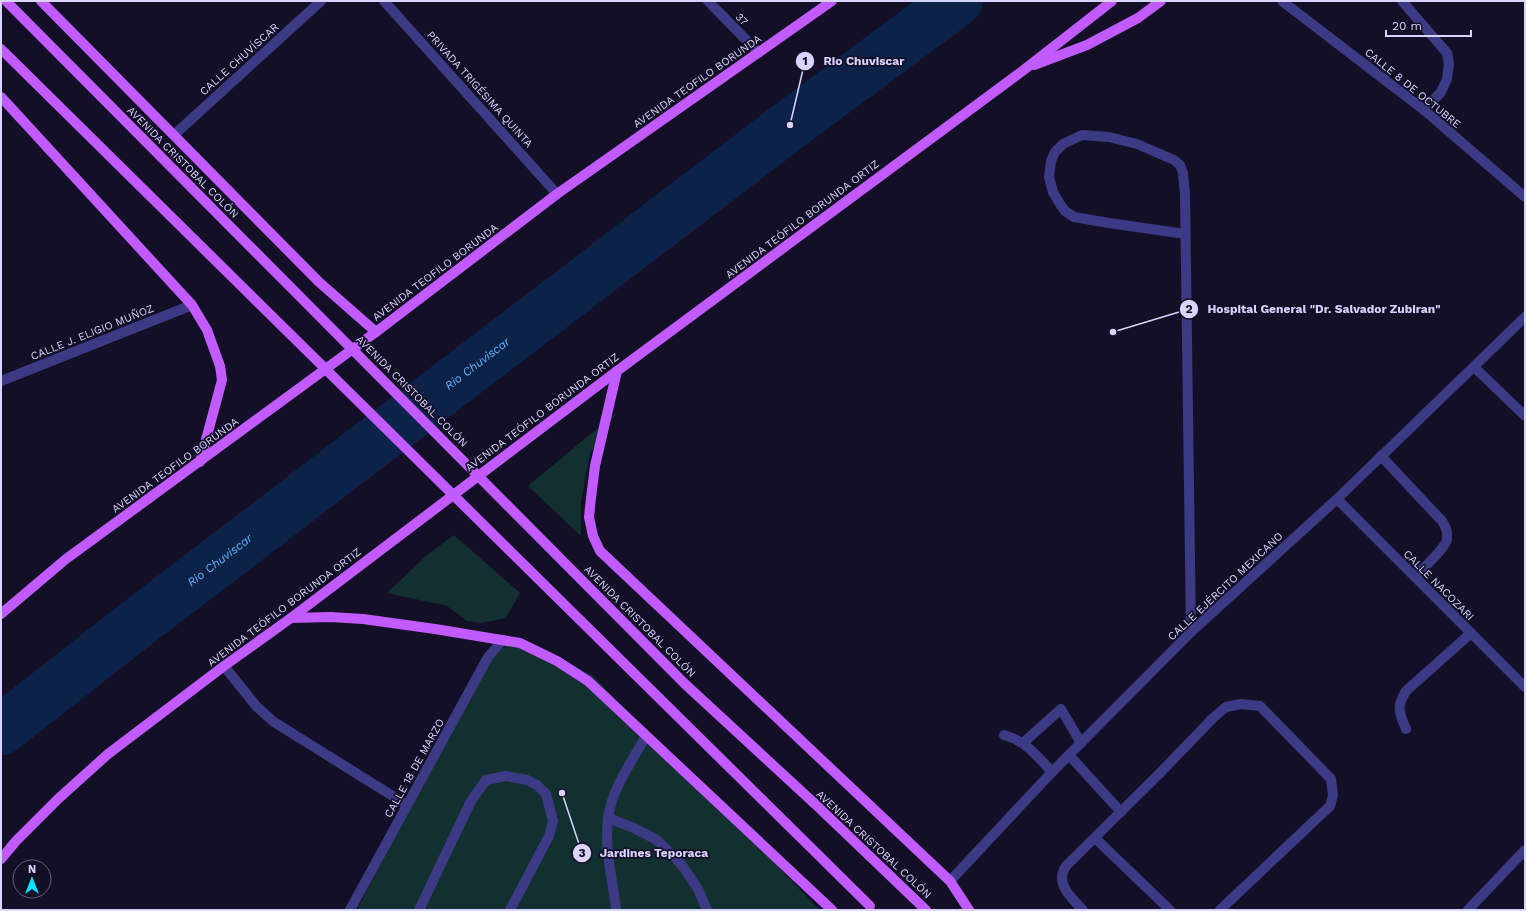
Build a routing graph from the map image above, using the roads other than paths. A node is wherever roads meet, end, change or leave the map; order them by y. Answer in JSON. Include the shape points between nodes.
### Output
{"nodes":[{"id":1,"x":6,"y":1,"type":"edge"},
{"id":2,"x":41,"y":1,"type":"edge"},
{"id":3,"x":321,"y":1,"type":"edge"},
{"id":4,"x":384,"y":1,"type":"edge"},
{"id":5,"x":708,"y":1,"type":"edge"},
{"id":6,"x":821,"y":1,"type":"edge"},
{"id":7,"x":832,"y":1,"type":"edge"},
{"id":8,"x":1112,"y":1,"type":"edge"},
{"id":9,"x":1161,"y":1,"type":"edge"},
{"id":10,"x":1282,"y":1,"type":"edge"},
{"id":11,"x":1402,"y":1,"type":"edge"},
{"id":12,"x":814,"y":13,"type":"junction"},
{"id":13,"x":1,"y":49,"type":"edge"},
{"id":14,"x":759,"y":53,"type":"junction"},
{"id":15,"x":1025,"y":69,"type":"junction"},
{"id":16,"x":1,"y":97,"type":"edge"},
{"id":17,"x":1424,"y":110,"type":"junction"},
{"id":18,"x":174,"y":135,"type":"junction"},
{"id":19,"x":557,"y":194,"type":"junction"},
{"id":20,"x":1525,"y":197,"type":"edge"},
{"id":21,"x":1185,"y":234,"type":"junction"},
{"id":22,"x":192,"y":305,"type":"junction"},
{"id":23,"x":1525,"y":318,"type":"edge"},
{"id":24,"x":376,"y":332,"type":"junction"},
{"id":25,"x":1474,"y":367,"type":"junction"},
{"id":26,"x":617,"y":371,"type":"junction"},
{"id":27,"x":1,"y":381,"type":"edge"},
{"id":28,"x":1525,"y":416,"type":"edge"},
{"id":29,"x":1381,"y":456,"type":"junction"},
{"id":30,"x":200,"y":462,"type":"junction"},
{"id":31,"x":1337,"y":499,"type":"junction"},
{"id":32,"x":1415,"y":577,"type":"junction"},
{"id":33,"x":1,"y":614,"type":"edge"},
{"id":34,"x":291,"y":618,"type":"junction"},
{"id":35,"x":1191,"y":632,"type":"junction"},
{"id":36,"x":1471,"y":633,"type":"junction"},
{"id":37,"x":503,"y":640,"type":"junction"},
{"id":38,"x":224,"y":666,"type":"junction"},
{"id":39,"x":1525,"y":687,"type":"edge"},
{"id":40,"x":1406,"y":728,"type":"dead end"},
{"id":41,"x":1004,"y":735,"type":"dead end"},
{"id":42,"x":646,"y":736,"type":"junction"},
{"id":43,"x":1023,"y":743,"type":"junction"},
{"id":44,"x":1081,"y":743,"type":"junction"},
{"id":45,"x":1068,"y":755,"type":"junction"},
{"id":46,"x":1052,"y":772,"type":"junction"},
{"id":47,"x":407,"y":805,"type":"junction"},
{"id":48,"x":1121,"y":812,"type":"junction"},
{"id":49,"x":608,"y":818,"type":"junction"},
{"id":50,"x":1095,"y":838,"type":"junction"},
{"id":51,"x":1525,"y":850,"type":"edge"},
{"id":52,"x":1,"y":859,"type":"edge"},
{"id":53,"x":950,"y":881,"type":"junction"},
{"id":54,"x":871,"y":908,"type":"edge"},
{"id":55,"x":350,"y":910,"type":"edge"},
{"id":56,"x":419,"y":910,"type":"edge"},
{"id":57,"x":510,"y":910,"type":"edge"},
{"id":58,"x":616,"y":910,"type":"edge"},
{"id":59,"x":707,"y":910,"type":"edge"},
{"id":60,"x":832,"y":910,"type":"edge"},
{"id":61,"x":926,"y":910,"type":"edge"},
{"id":62,"x":969,"y":910,"type":"edge"},
{"id":63,"x":1083,"y":910,"type":"edge"},
{"id":64,"x":1170,"y":910,"type":"edge"},
{"id":65,"x":1220,"y":910,"type":"edge"},
{"id":66,"x":1468,"y":910,"type":"edge"}],
"edges":[{"from":1,"to":61,"type":"main road","name":"AVENIDA CRISTOBAL COLÓN","bridge":true,"via":[[686,684]]},
{"from":2,"to":18,"type":"main road"},
{"from":3,"to":18,"type":"street","name":"CALLE CHUVÍSCAR"},
{"from":4,"to":19,"type":"street","name":"PRIVADA TRIGÉSIMA QUINTA"},
{"from":5,"to":14,"type":"street","name":"37"},
{"from":6,"to":12,"type":"main road"},
{"from":7,"to":12,"type":"main road","name":"AVENIDA TEOFILO BORUNDA"},
{"from":8,"to":15,"type":"main road","name":"AVENIDA TEÓFILO BORUNDA ORTIZ"},
{"from":9,"to":15,"type":"main road","via":[[1138,18],[1087,45]]},
{"from":10,"to":17,"type":"street","name":"CALLE 8 DE OCTUBRE"},
{"from":11,"to":17,"type":"street","via":[[1447,53],[1447,80],[1441,92]]},
{"from":12,"to":14,"type":"main road","name":"AVENIDA TEOFILO BORUNDA"},
{"from":13,"to":54,"type":"main road","bridge":true},
{"from":14,"to":19,"type":"main road","name":"AVENIDA TEOFILO BORUNDA"},
{"from":15,"to":26,"type":"main road","name":"AVENIDA TEÓFILO BORUNDA ORTIZ"},
{"from":16,"to":22,"type":"main road"},
{"from":17,"to":20,"type":"street","name":"CALLE 8 DE OCTUBRE"},
{"from":18,"to":24,"type":"main road","via":[[319,282]]},
{"from":19,"to":24,"type":"main road","name":"AVENIDA TEOFILO BORUNDA"},
{"from":21,"to":21,"type":"street","via":[[1183,173],[1180,165],[1174,160],[1137,144],[1109,137],[1082,135],[1063,144],[1055,152],[1049,177],[1053,192],[1065,211],[1074,217]]},
{"from":21,"to":35,"type":"street"},
{"from":22,"to":27,"type":"street","name":"CALLE J. ELIGIO MUÑOZ"},
{"from":22,"to":30,"type":"main road","via":[[207,330],[220,366],[222,380]]},
{"from":23,"to":25,"type":"street","name":"CALLE EJÉRCITO MEXICANO"},
{"from":24,"to":30,"type":"main road","name":"AVENIDA TEOFILO BORUNDA"},
{"from":25,"to":28,"type":"street"},
{"from":25,"to":29,"type":"street","name":"CALLE EJÉRCITO MEXICANO"},
{"from":26,"to":34,"type":"main road","name":"AVENIDA TEÓFILO BORUNDA ORTIZ"},
{"from":26,"to":53,"type":"main road","via":[[595,466],[589,517],[593,536],[600,551]]},
{"from":29,"to":31,"type":"street","name":"CALLE EJÉRCITO MEXICANO"},
{"from":29,"to":32,"type":"street","via":[[1442,521],[1448,531],[1448,541]]},
{"from":30,"to":33,"type":"main road","name":"AVENIDA TEOFILO BORUNDA","via":[[66,559]]},
{"from":31,"to":32,"type":"street","name":"CALLE NACOZARI"},
{"from":31,"to":35,"type":"street","name":"CALLE EJÉRCITO MEXICANO"},
{"from":32,"to":36,"type":"street","name":"CALLE NACOZARI"},
{"from":34,"to":37,"type":"main road","via":[[331,617],[363,620]]},
{"from":34,"to":38,"type":"main road","name":"AVENIDA TEÓFILO BORUNDA ORTIZ"},
{"from":35,"to":44,"type":"street","name":"CALLE EJÉRCITO MEXICANO"},
{"from":36,"to":39,"type":"street","name":"CALLE NACOZARI"},
{"from":36,"to":40,"type":"street","via":[[1406,691],[1398,708]]},
{"from":37,"to":42,"type":"main road","via":[[520,643],[557,661],[588,681]]},
{"from":37,"to":47,"type":"street","name":"CALLE 18 DE MARZO","via":[[488,657]]},
{"from":38,"to":47,"type":"street","via":[[257,707],[274,722]]},
{"from":38,"to":52,"type":"main road","name":"AVENIDA TEÓFILO BORUNDA ORTIZ","via":[[108,754],[58,798]]},
{"from":41,"to":43,"type":"street"},
{"from":42,"to":49,"type":"street","via":[[619,784]]},
{"from":42,"to":60,"type":"main road"},
{"from":43,"to":44,"type":"street","via":[[1062,709]]},
{"from":43,"to":46,"type":"street"},
{"from":44,"to":45,"type":"street","name":"CALLE EJÉRCITO MEXICANO"},
{"from":45,"to":46,"type":"street","name":"CALLE EJÉRCITO MEXICANO"},
{"from":45,"to":48,"type":"street"},
{"from":46,"to":53,"type":"street","name":"CALLE EJÉRCITO MEXICANO"},
{"from":47,"to":55,"type":"street","name":"CALLE 18 DE MARZO"},
{"from":48,"to":50,"type":"street"},
{"from":48,"to":65,"type":"street","via":[[1226,707],[1241,704],[1260,706],[1331,779],[1333,795],[1330,806]]},
{"from":49,"to":58,"type":"street","via":[[608,856]]},
{"from":49,"to":59,"type":"street","via":[[657,840],[681,864],[698,889]]},
{"from":50,"to":63,"type":"street","via":[[1063,870],[1062,875],[1068,895]]},
{"from":50,"to":64,"type":"street"},
{"from":51,"to":66,"type":"street"},
{"from":53,"to":62,"type":"main road"},
{"from":56,"to":57,"type":"street","via":[[471,801],[486,780],[506,776],[528,780],[546,794],[553,821],[549,836]]}]}
